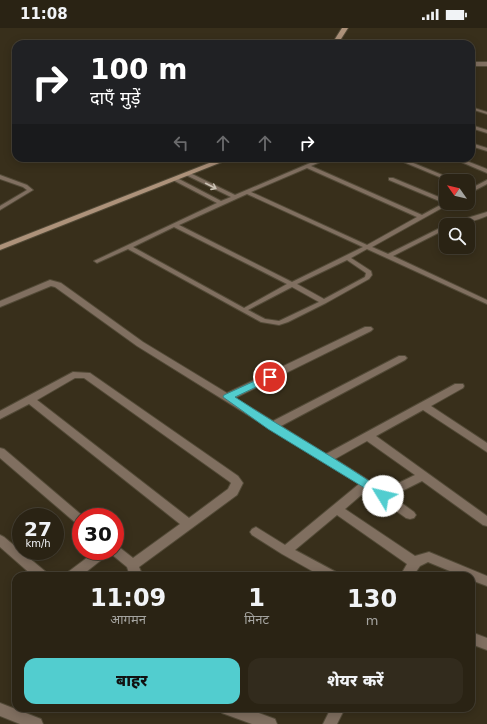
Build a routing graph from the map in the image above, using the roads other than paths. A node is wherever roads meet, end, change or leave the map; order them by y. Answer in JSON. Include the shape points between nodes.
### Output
{"nodes":[{"id":1,"x":345,"y":28,"type":"edge"},
{"id":2,"x":338,"y":40,"type":"edge"},
{"id":3,"x":486,"y":63,"type":"edge"},
{"id":4,"x":475,"y":64,"type":"edge"},
{"id":5,"x":475,"y":109,"type":"edge"},
{"id":6,"x":487,"y":113,"type":"edge"},
{"id":7,"x":475,"y":128,"type":"edge"},
{"id":8,"x":487,"y":132,"type":"edge"},
{"id":9,"x":475,"y":146,"type":"edge"},
{"id":10,"x":487,"y":150,"type":"edge"},
{"id":11,"x":218,"y":162,"type":"edge"},
{"id":12,"x":316,"y":162,"type":"edge"},
{"id":13,"x":406,"y":162,"type":"edge"},
{"id":14,"x":465,"y":162,"type":"edge"},
{"id":15,"x":307,"y":166,"type":"junction"},
{"id":16,"x":487,"y":171,"type":"edge"},
{"id":17,"x":188,"y":174,"type":"junction"},
{"id":18,"x":439,"y":175,"type":"edge"},
{"id":19,"x":0,"y":178,"type":"edge"},
{"id":20,"x":175,"y":179,"type":"junction"},
{"id":21,"x":391,"y":179,"type":"dead end"},
{"id":22,"x":487,"y":182,"type":"edge"},
{"id":23,"x":476,"y":188,"type":"joint"},
{"id":24,"x":487,"y":189,"type":"edge"},
{"id":25,"x":247,"y":192,"type":"junction"},
{"id":26,"x":234,"y":198,"type":"junction"},
{"id":27,"x":439,"y":200,"type":"edge"},
{"id":28,"x":221,"y":204,"type":"junction"},
{"id":29,"x":439,"y":207,"type":"edge"},
{"id":30,"x":0,"y":208,"type":"edge"},
{"id":31,"x":487,"y":214,"type":"edge"},
{"id":32,"x":421,"y":217,"type":"junction"},
{"id":33,"x":475,"y":218,"type":"edge"},
{"id":34,"x":174,"y":225,"type":"junction"},
{"id":35,"x":439,"y":231,"type":"edge"},
{"id":36,"x":365,"y":246,"type":"junction"},
{"id":37,"x":129,"y":247,"type":"junction"},
{"id":38,"x":0,"y":248,"type":"edge"},
{"id":39,"x":387,"y":257,"type":"junction"},
{"id":40,"x":347,"y":258,"type":"junction"},
{"id":41,"x":97,"y":262,"type":"dead end"},
{"id":42,"x":292,"y":284,"type":"junction"},
{"id":43,"x":324,"y":302,"type":"junction"},
{"id":44,"x":487,"y":302,"type":"edge"},
{"id":45,"x":0,"y":304,"type":"edge"},
{"id":46,"x":244,"y":310,"type":"junction"},
{"id":47,"x":368,"y":329,"type":"dead end"},
{"id":48,"x":402,"y":358,"type":"dead end"},
{"id":49,"x":459,"y":386,"type":"dead end"},
{"id":50,"x":228,"y":397,"type":"junction"},
{"id":51,"x":29,"y":399,"type":"junction"},
{"id":52,"x":424,"y":406,"type":"junction"},
{"id":53,"x":0,"y":416,"type":"edge"},
{"id":54,"x":272,"y":426,"type":"junction"},
{"id":55,"x":368,"y":436,"type":"junction"},
{"id":56,"x":487,"y":448,"type":"edge"},
{"id":57,"x":0,"y":452,"type":"edge"},
{"id":58,"x":326,"y":459,"type":"junction"},
{"id":59,"x":422,"y":476,"type":"junction"},
{"id":60,"x":366,"y":484,"type":"junction"},
{"id":61,"x":383,"y":496,"type":"junction"},
{"id":62,"x":336,"y":510,"type":"junction"},
{"id":63,"x":72,"y":513,"type":"edge"},
{"id":64,"x":410,"y":514,"type":"dead end"},
{"id":65,"x":487,"y":522,"type":"edge"},
{"id":66,"x":189,"y":524,"type":"junction"},
{"id":67,"x":256,"y":532,"type":"dead end"},
{"id":68,"x":0,"y":540,"type":"edge"},
{"id":69,"x":286,"y":551,"type":"junction"},
{"id":70,"x":124,"y":559,"type":"edge"},
{"id":71,"x":93,"y":560,"type":"edge"},
{"id":72,"x":414,"y":562,"type":"junction"},
{"id":73,"x":135,"y":571,"type":"edge"},
{"id":74,"x":37,"y":572,"type":"edge"},
{"id":75,"x":77,"y":572,"type":"edge"},
{"id":76,"x":325,"y":572,"type":"edge"},
{"id":77,"x":408,"y":572,"type":"edge"},
{"id":78,"x":465,"y":572,"type":"edge"},
{"id":79,"x":475,"y":576,"type":"edge"},
{"id":80,"x":487,"y":581,"type":"edge"},
{"id":81,"x":475,"y":640,"type":"edge"},
{"id":82,"x":487,"y":644,"type":"edge"},
{"id":83,"x":0,"y":709,"type":"edge"},
{"id":84,"x":238,"y":712,"type":"edge"},
{"id":85,"x":336,"y":712,"type":"edge"},
{"id":86,"x":36,"y":724,"type":"edge"},
{"id":87,"x":270,"y":724,"type":"edge"},
{"id":88,"x":330,"y":724,"type":"edge"}],
"edges":[{"from":1,"to":2,"type":"street"},
{"from":3,"to":4,"type":"street"},
{"from":5,"to":6,"type":"lane"},
{"from":7,"to":8,"type":"lane"},
{"from":9,"to":10,"type":"lane"},
{"from":11,"to":17,"type":"street"},
{"from":12,"to":15,"type":"lane"},
{"from":13,"to":18,"type":"lane"},
{"from":14,"to":16,"type":"lane"},
{"from":15,"to":25,"type":"lane"},
{"from":15,"to":32,"type":"lane"},
{"from":17,"to":20,"type":"street"},
{"from":17,"to":26,"type":"lane","one_way":true},
{"from":19,"to":30,"type":"lane","via":[[30,190]]},
{"from":20,"to":28,"type":"lane"},
{"from":20,"to":38,"type":"street"},
{"from":21,"to":27,"type":"lane"},
{"from":22,"to":23,"type":"lane"},
{"from":23,"to":24,"type":"lane"},
{"from":25,"to":26,"type":"lane"},
{"from":25,"to":36,"type":"lane"},
{"from":26,"to":28,"type":"lane"},
{"from":28,"to":34,"type":"lane"},
{"from":29,"to":32,"type":"lane"},
{"from":31,"to":33,"type":"lane"},
{"from":32,"to":36,"type":"lane"},
{"from":34,"to":37,"type":"lane"},
{"from":34,"to":42,"type":"lane"},
{"from":35,"to":39,"type":"lane"},
{"from":36,"to":39,"type":"lane"},
{"from":36,"to":40,"type":"lane"},
{"from":37,"to":41,"type":"lane"},
{"from":37,"to":46,"type":"lane"},
{"from":39,"to":44,"type":"lane"},
{"from":40,"to":42,"type":"lane"},
{"from":40,"to":43,"type":"lane","via":[[364,268],[370,275]]},
{"from":42,"to":43,"type":"lane"},
{"from":42,"to":46,"type":"lane"},
{"from":43,"to":46,"type":"lane","via":[[279,323],[263,320]]},
{"from":45,"to":50,"type":"street","via":[[50,283],[58,285],[140,344]]},
{"from":47,"to":50,"type":"street"},
{"from":48,"to":54,"type":"street"},
{"from":49,"to":52,"type":"street"},
{"from":50,"to":54,"type":"street"},
{"from":51,"to":53,"type":"street"},
{"from":51,"to":66,"type":"street"},
{"from":51,"to":66,"type":"street","via":[[73,375],[86,375],[234,479],[237,483],[233,492]]},
{"from":52,"to":55,"type":"street"},
{"from":52,"to":56,"type":"street"},
{"from":54,"to":58,"type":"street"},
{"from":55,"to":58,"type":"street"},
{"from":55,"to":59,"type":"street"},
{"from":57,"to":63,"type":"street"},
{"from":58,"to":60,"type":"street"},
{"from":59,"to":61,"type":"street"},
{"from":59,"to":65,"type":"street"},
{"from":60,"to":61,"type":"street"},
{"from":60,"to":62,"type":"street"},
{"from":61,"to":64,"type":"street"},
{"from":62,"to":69,"type":"street"},
{"from":62,"to":72,"type":"street"},
{"from":66,"to":73,"type":"street","via":[[140,559]]},
{"from":67,"to":69,"type":"street"},
{"from":68,"to":74,"type":"street"},
{"from":69,"to":76,"type":"street"},
{"from":70,"to":73,"type":"street"},
{"from":71,"to":75,"type":"street"},
{"from":72,"to":77,"type":"street"},
{"from":72,"to":78,"type":"street","via":[[429,557]]},
{"from":79,"to":80,"type":"street"},
{"from":81,"to":82,"type":"street"},
{"from":83,"to":86,"type":"street"},
{"from":84,"to":87,"type":"street"},
{"from":85,"to":88,"type":"street"}]}
